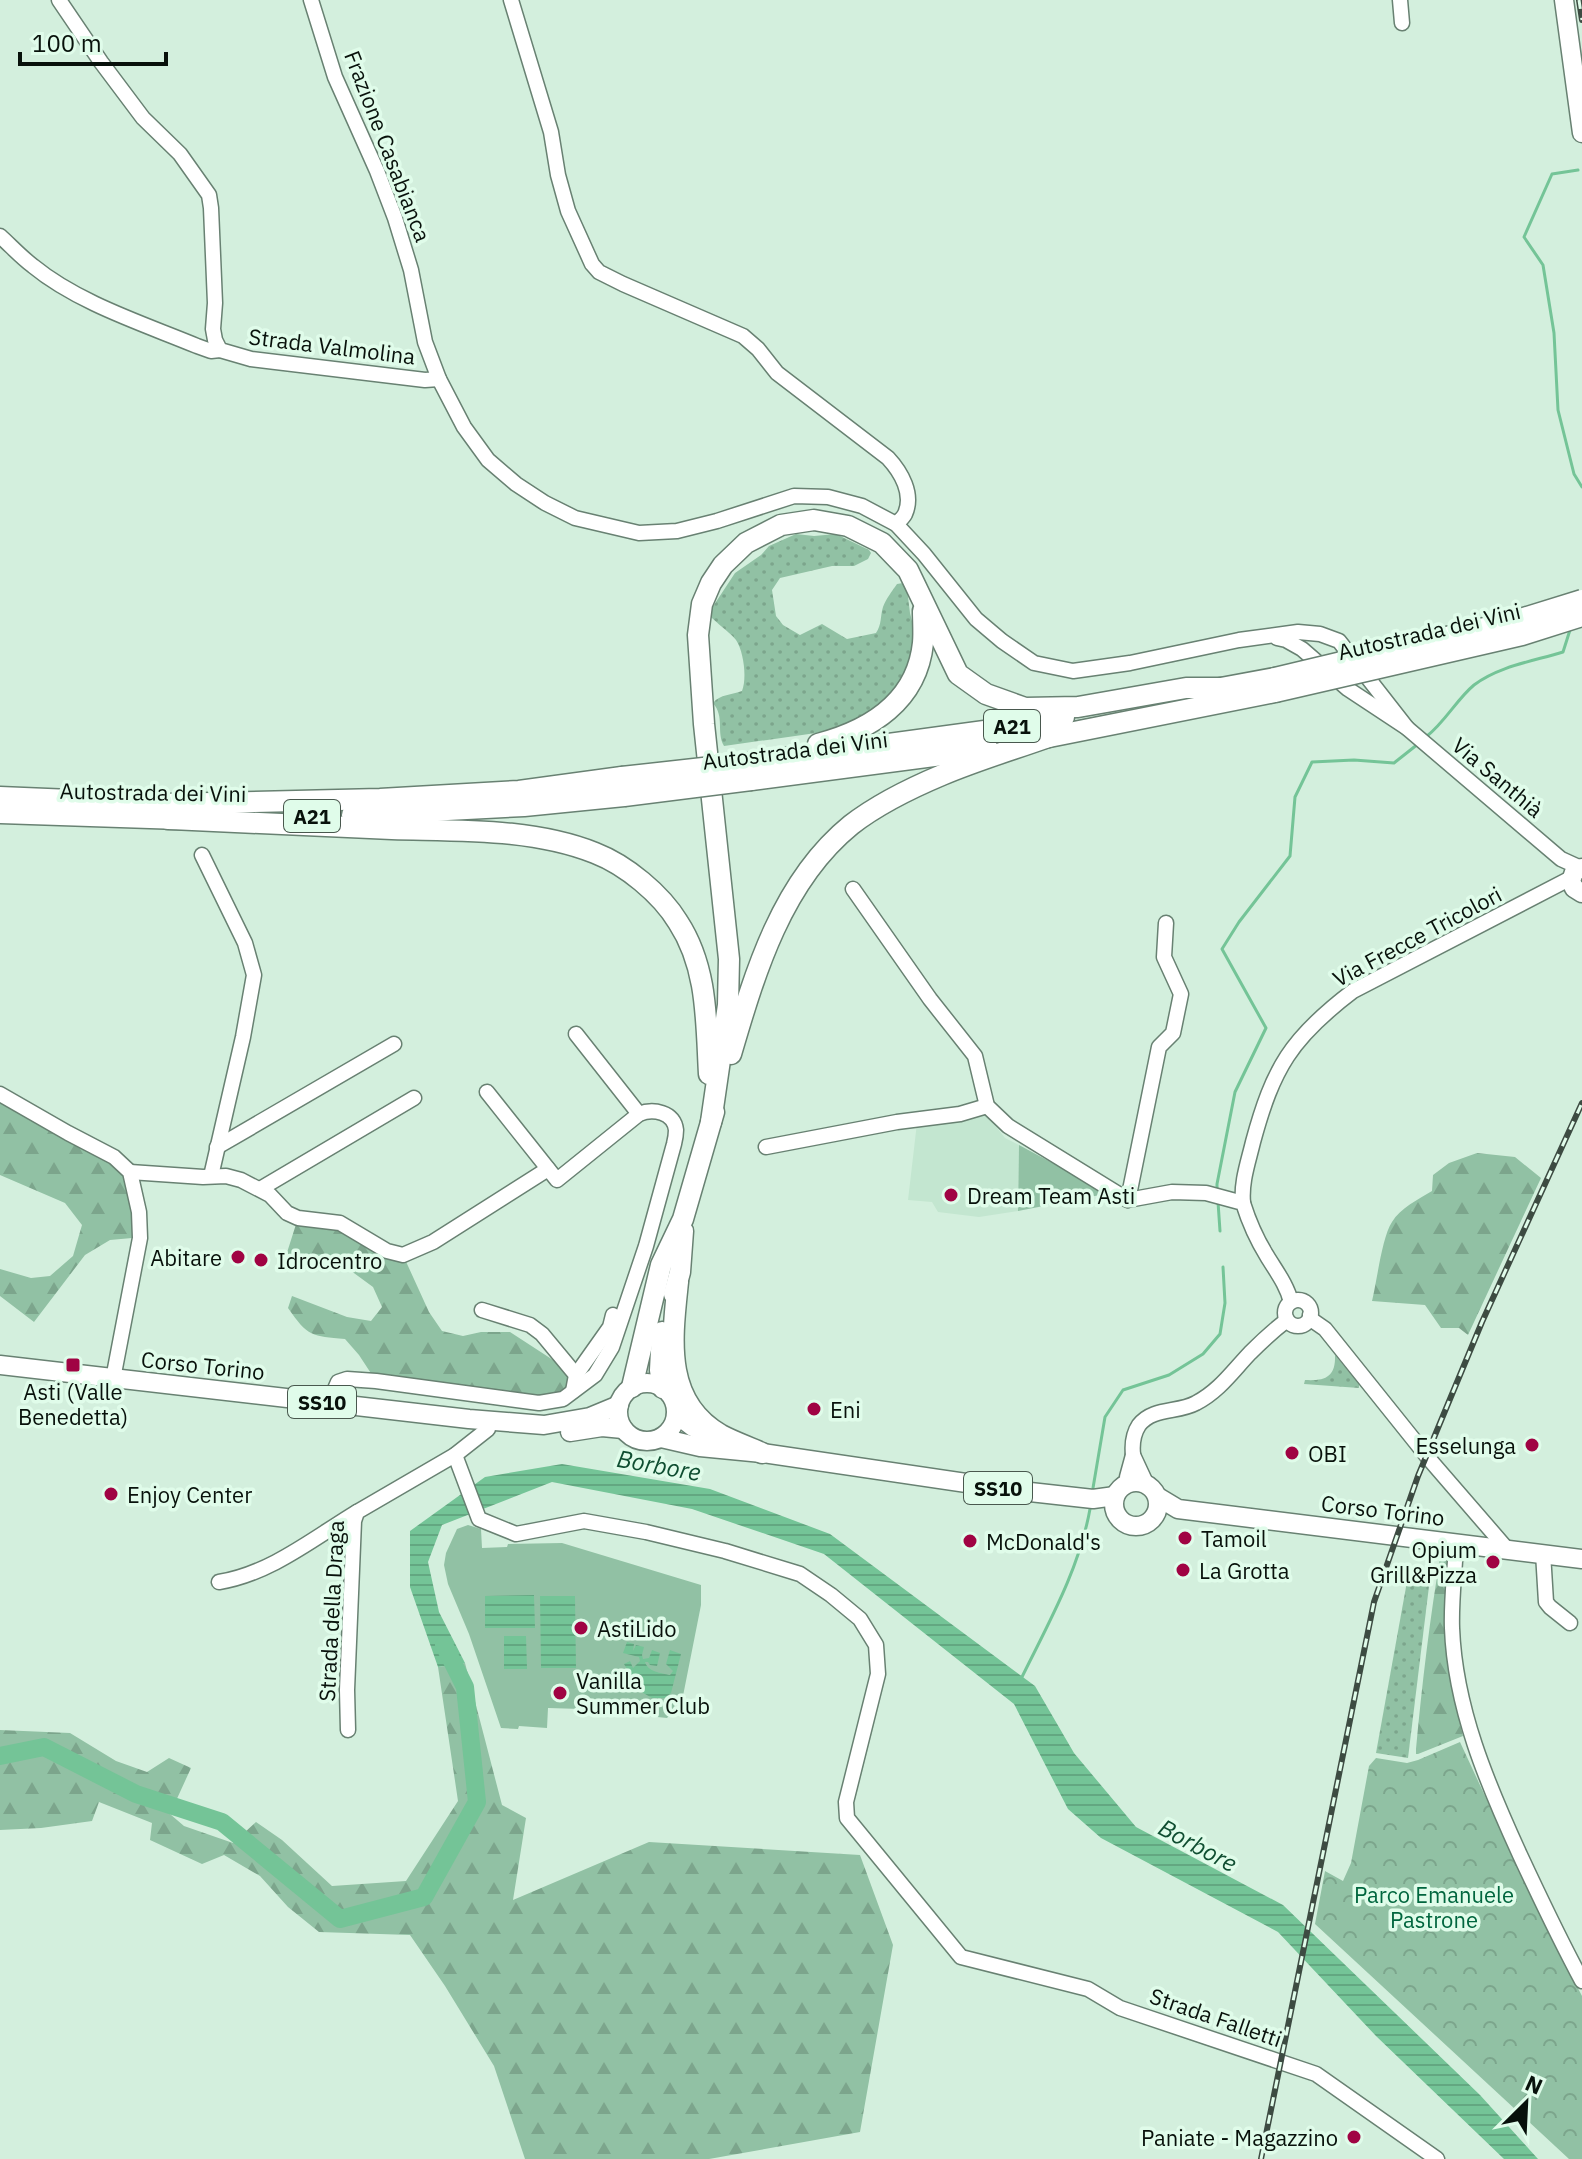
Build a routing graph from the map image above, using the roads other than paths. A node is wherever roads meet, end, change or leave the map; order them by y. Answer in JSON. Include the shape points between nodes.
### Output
{"nodes":[{"id":1,"x":59,"y":0,"type":"edge"},
{"id":2,"x":311,"y":0,"type":"edge"},
{"id":3,"x":511,"y":0,"type":"edge"},
{"id":4,"x":1400,"y":0,"type":"edge"},
{"id":5,"x":1564,"y":0,"type":"edge"},
{"id":6,"x":1402,"y":23,"type":"dead end"},
{"id":7,"x":1582,"y":133,"type":"edge"},
{"id":8,"x":0,"y":236,"type":"edge"},
{"id":9,"x":220,"y":350,"type":"junction"},
{"id":10,"x":439,"y":379,"type":"junction"},
{"id":11,"x":896,"y":524,"type":"junction"},
{"id":12,"x":923,"y":599,"type":"junction"},
{"id":13,"x":1582,"y":600,"type":"edge"},
{"id":14,"x":1582,"y":616,"type":"edge"},
{"id":15,"x":1268,"y":636,"type":"junction"},
{"id":16,"x":1275,"y":685,"type":"junction"},
{"id":17,"x":1221,"y":688,"type":"junction"},
{"id":18,"x":1407,"y":728,"type":"junction"},
{"id":19,"x":1051,"y":736,"type":"junction"},
{"id":20,"x":749,"y":771,"type":"junction"},
{"id":21,"x":623,"y":787,"type":"junction"},
{"id":22,"x":0,"y":797,"type":"edge"},
{"id":23,"x":0,"y":813,"type":"edge"},
{"id":24,"x":168,"y":819,"type":"junction"},
{"id":25,"x":202,"y":855,"type":"dead end"},
{"id":26,"x":1560,"y":858,"type":"junction"},
{"id":27,"x":1571,"y":881,"type":"edge"},
{"id":28,"x":853,"y":889,"type":"dead end"},
{"id":29,"x":1166,"y":923,"type":"dead end"},
{"id":30,"x":576,"y":1034,"type":"dead end"},
{"id":31,"x":394,"y":1044,"type":"dead end"},
{"id":32,"x":487,"y":1092,"type":"dead end"},
{"id":33,"x":0,"y":1094,"type":"edge"},
{"id":34,"x":414,"y":1098,"type":"dead end"},
{"id":35,"x":987,"y":1106,"type":"junction"},
{"id":36,"x":639,"y":1114,"type":"junction"},
{"id":37,"x":711,"y":1122,"type":"junction"},
{"id":38,"x":217,"y":1147,"type":"junction"},
{"id":39,"x":766,"y":1147,"type":"dead end"},
{"id":40,"x":548,"y":1169,"type":"junction"},
{"id":41,"x":130,"y":1172,"type":"junction"},
{"id":42,"x":211,"y":1176,"type":"junction"},
{"id":43,"x":260,"y":1189,"type":"junction"},
{"id":44,"x":1128,"y":1200,"type":"junction"},
{"id":45,"x":1237,"y":1202,"type":"junction"},
{"id":46,"x":683,"y":1219,"type":"junction"},
{"id":47,"x":678,"y":1282,"type":"junction"},
{"id":48,"x":1291,"y":1302,"type":"junction"},
{"id":49,"x":482,"y":1310,"type":"dead end"},
{"id":50,"x":614,"y":1313,"type":"dead end"},
{"id":51,"x":1310,"y":1315,"type":"junction"},
{"id":52,"x":1287,"y":1320,"type":"junction"},
{"id":53,"x":0,"y":1365,"type":"edge"},
{"id":54,"x":576,"y":1375,"type":"junction"},
{"id":55,"x":113,"y":1379,"type":"junction"},
{"id":56,"x":632,"y":1387,"type":"junction"},
{"id":57,"x":663,"y":1388,"type":"junction"},
{"id":58,"x":573,"y":1391,"type":"junction"},
{"id":59,"x":332,"y":1403,"type":"junction"},
{"id":60,"x":619,"y":1405,"type":"junction"},
{"id":61,"x":676,"y":1414,"type":"junction"},
{"id":62,"x":489,"y":1421,"type":"junction"},
{"id":63,"x":544,"y":1425,"type":"junction"},
{"id":64,"x":623,"y":1429,"type":"junction"},
{"id":65,"x":661,"y":1438,"type":"junction"},
{"id":66,"x":762,"y":1453,"type":"junction"},
{"id":67,"x":457,"y":1461,"type":"junction"},
{"id":68,"x":1136,"y":1498,"type":"junction"},
{"id":69,"x":357,"y":1512,"type":"junction"},
{"id":70,"x":1456,"y":1543,"type":"junction"},
{"id":71,"x":1507,"y":1549,"type":"junction"},
{"id":72,"x":1543,"y":1553,"type":"junction"},
{"id":73,"x":1582,"y":1559,"type":"edge"},
{"id":74,"x":219,"y":1582,"type":"dead end"},
{"id":75,"x":1570,"y":1623,"type":"dead end"},
{"id":76,"x":348,"y":1730,"type":"dead end"},
{"id":77,"x":1582,"y":1981,"type":"edge"},
{"id":78,"x":1437,"y":2159,"type":"edge"}],
"edges":[{"from":1,"to":9,"type":"street","name":"Strada Valmolina","via":[[143,118],[180,154],[209,195],[213,329]]},
{"from":2,"to":10,"type":"street","name":"Frazione Casabianca","via":[[335,77],[395,218]]},
{"from":3,"to":11,"type":"street","via":[[551,132],[568,211],[592,264],[623,284],[743,336],[777,373],[888,458],[907,493],[905,514]]},
{"from":4,"to":6,"type":"street"},
{"from":5,"to":7,"type":"main road"},
{"from":8,"to":9,"type":"street","name":"Strada Valmolina","via":[[33,267],[69,290],[197,346]]},
{"from":9,"to":10,"type":"street","name":"Strada Valmolina","via":[[251,359]]},
{"from":10,"to":11,"type":"street","name":"Frazione Casabianca","via":[[488,460],[516,484],[575,518],[639,533],[677,531],[794,496],[862,506]]},
{"from":11,"to":15,"type":"street","name":"Frazione Casabianca","via":[[976,619],[1034,663],[1073,671]]},
{"from":12,"to":17,"type":"highway","via":[[958,674],[986,694],[1025,708],[1078,707],[1186,688]]},
{"from":12,"to":20,"type":"highway","via":[[918,664],[894,707],[863,728]]},
{"from":12,"to":37,"type":"highway","via":[[908,570],[882,543],[848,526],[814,520],[781,525],[746,543],[723,565],[706,593],[699,619],[698,664],[729,959],[728,1005]]},
{"from":13,"to":16,"type":"highway","name":"Autostrada dei Vini","number":"A21","bridge":true},
{"from":14,"to":16,"type":"highway","name":"Autostrada dei Vini","number":"A21","bridge":true,"via":[[1522,635]]},
{"from":15,"to":18,"type":"street","name":"Via Santhià","via":[[1302,649],[1348,689]]},
{"from":15,"to":18,"type":"street","name":"Via Santhià","via":[[1298,632],[1339,641]]},
{"from":16,"to":17,"type":"highway","name":"Autostrada dei Vini","number":"A21"},
{"from":16,"to":19,"type":"highway","name":"Autostrada dei Vini","number":"A21"},
{"from":17,"to":20,"type":"highway","name":"Autostrada dei Vini","number":"A21"},
{"from":18,"to":26,"type":"street","name":"Via Santhià"},
{"from":19,"to":20,"type":"highway","name":"Autostrada dei Vini","number":"A21","via":[[992,748]]},
{"from":19,"to":37,"type":"highway","via":[[921,784],[853,824],[828,847],[796,891],[762,957]]},
{"from":20,"to":21,"type":"highway","name":"Autostrada dei Vini","number":"A21","bridge":true},
{"from":21,"to":22,"type":"highway","name":"Autostrada dei Vini","number":"A21","via":[[166,804]]},
{"from":21,"to":24,"type":"highway","name":"Autostrada dei Vini","number":"A21","via":[[524,806]]},
{"from":23,"to":24,"type":"highway","name":"Autostrada dei Vini","number":"A21"},
{"from":24,"to":37,"type":"highway","via":[[492,832],[577,846],[609,859],[672,913],[699,967]]},
{"from":25,"to":38,"type":"street","via":[[245,943],[254,975]]},
{"from":26,"to":27,"type":"street","name":"Via Santhià"},
{"from":26,"to":27,"type":"street","via":[[1559,874]]},
{"from":27,"to":45,"type":"street","name":"Via Frecce Tricolori","via":[[1353,991],[1321,1015],[1292,1048],[1263,1103]]},
{"from":28,"to":35,"type":"street","via":[[975,1056]]},
{"from":29,"to":44,"type":"street","via":[[1164,957],[1181,994],[1173,1033],[1159,1047]]},
{"from":30,"to":36,"type":"street"},
{"from":31,"to":38,"type":"street"},
{"from":32,"to":40,"type":"street"},
{"from":33,"to":41,"type":"street","via":[[114,1157]]},
{"from":34,"to":43,"type":"street"},
{"from":35,"to":39,"type":"street"},
{"from":35,"to":44,"type":"street","via":[[1008,1126]]},
{"from":36,"to":40,"type":"street","via":[[557,1180]]},
{"from":36,"to":58,"type":"street","via":[[662,1112],[673,1120],[674,1144],[612,1347],[595,1375]]},
{"from":37,"to":46,"type":"highway"},
{"from":38,"to":42,"type":"street"},
{"from":40,"to":43,"type":"street","via":[[433,1242],[403,1255],[340,1223],[287,1213]]},
{"from":41,"to":42,"type":"street"},
{"from":41,"to":55,"type":"street","via":[[140,1238]]},
{"from":42,"to":43,"type":"street"},
{"from":44,"to":45,"type":"street","via":[[1172,1192],[1206,1193]]},
{"from":45,"to":48,"type":"street"},
{"from":46,"to":47,"type":"highway"},
{"from":46,"to":56,"type":"highway","via":[[661,1265]]},
{"from":47,"to":57,"type":"highway","via":[[660,1346]]},
{"from":47,"to":66,"type":"highway","via":[[673,1353],[687,1402],[721,1435]]},
{"from":48,"to":51,"type":"street","via":[[1303,1301]]},
{"from":48,"to":52,"type":"street"},
{"from":49,"to":54,"type":"street","via":[[530,1325]]},
{"from":50,"to":54,"type":"street"},
{"from":51,"to":52,"type":"street","via":[[1298,1325]]},
{"from":51,"to":71,"type":"street"},
{"from":52,"to":68,"type":"street","via":[[1219,1388],[1193,1405],[1166,1410],[1139,1425],[1127,1477]]},
{"from":53,"to":55,"type":"main road","name":"Corso Torino","number":"SS10"},
{"from":54,"to":58,"type":"street"},
{"from":55,"to":59,"type":"main road","name":"Corso Torino","number":"SS10"},
{"from":56,"to":57,"type":"main road","via":[[648,1383]]},
{"from":56,"to":60,"type":"main road"},
{"from":57,"to":61,"type":"main road","via":[[673,1399]]},
{"from":58,"to":59,"type":"street","via":[[563,1399],[539,1403],[347,1379],[338,1382]]},
{"from":59,"to":62,"type":"main road","name":"Corso Torino","number":"SS10"},
{"from":60,"to":63,"type":"main road","name":"Corso Torino","via":[[590,1417]]},
{"from":60,"to":64,"type":"main road"},
{"from":61,"to":65,"type":"main road"},
{"from":61,"to":66,"type":"main road","name":"Corso Torino","via":[[718,1439]]},
{"from":62,"to":63,"type":"main road","name":"Corso Torino","number":"SS10"},
{"from":62,"to":67,"type":"street","name":"Strada della Draga","via":[[488,1429]]},
{"from":63,"to":64,"type":"main road","name":"Corso Torino","via":[[559,1432]]},
{"from":64,"to":65,"type":"main road","name":"Corso Torino","via":[[644,1441]]},
{"from":65,"to":66,"type":"main road","name":"Corso Torino"},
{"from":66,"to":68,"type":"main road","name":"Corso Torino","number":"SS10","via":[[1093,1499]]},
{"from":67,"to":69,"type":"street","name":"Strada della Draga"},
{"from":67,"to":78,"type":"street","name":"Strada Falletti","via":[[479,1519],[516,1534],[584,1521],[725,1551],[800,1574],[860,1619],[876,1645],[878,1674],[846,1802],[847,1818],[961,1957],[1088,1989],[1120,2008],[1316,2074]]},
{"from":68,"to":70,"type":"main road","name":"Corso Torino","number":"SS10","via":[[1178,1509]]},
{"from":69,"to":74,"type":"street","via":[[269,1566]]},
{"from":69,"to":76,"type":"street","name":"Strada della Draga"},
{"from":70,"to":71,"type":"main road","name":"Corso Torino","number":"SS10"},
{"from":70,"to":77,"type":"street","via":[[1452,1627],[1469,1728],[1507,1826]]},
{"from":71,"to":72,"type":"main road","name":"Corso Torino","number":"SS10"},
{"from":72,"to":73,"type":"main road","name":"Corso Torino","number":"SS10"},
{"from":72,"to":75,"type":"street","via":[[1546,1602]]}]}
